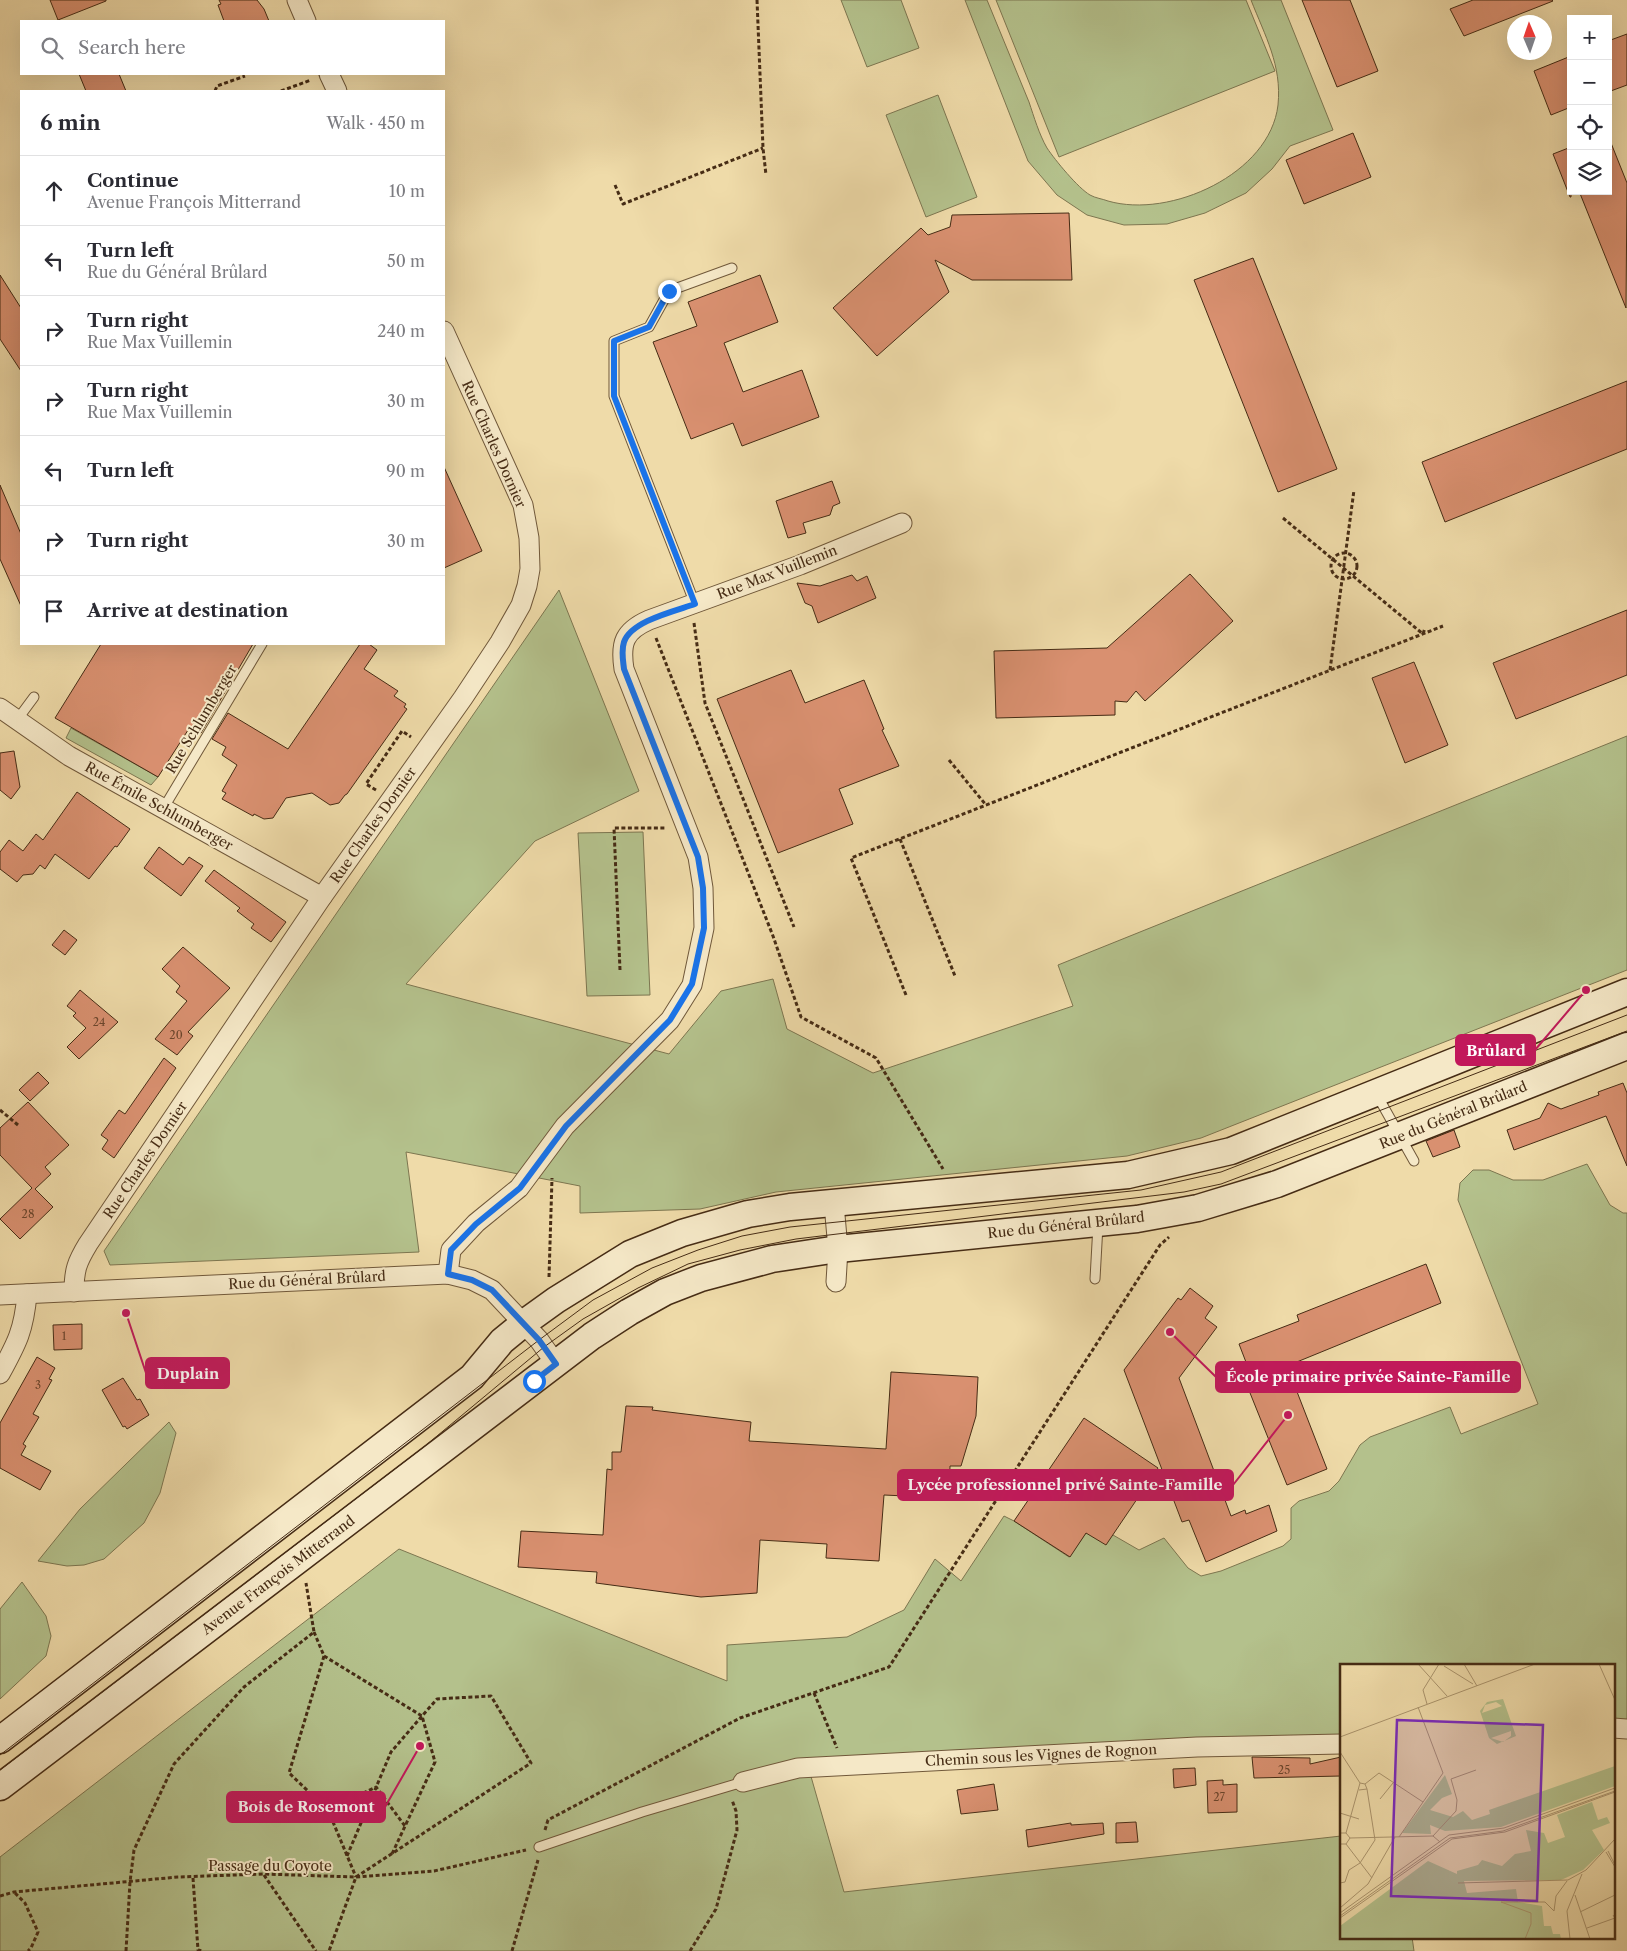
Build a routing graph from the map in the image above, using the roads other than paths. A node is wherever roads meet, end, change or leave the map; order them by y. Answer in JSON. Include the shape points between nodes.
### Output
{"nodes":[{"id":1,"x":297,"y":0,"type":"edge"},
{"id":2,"x":306,"y":20,"type":"edge"},
{"id":3,"x":324,"y":75,"type":"edge"},
{"id":4,"x":336,"y":90,"type":"edge"},
{"id":5,"x":732,"y":268,"type":"dead end"},
{"id":6,"x":445,"y":333,"type":"edge"},
{"id":7,"x":902,"y":523,"type":"dead end"},
{"id":8,"x":694,"y":613,"type":"junction"},
{"id":9,"x":261,"y":645,"type":"edge"},
{"id":10,"x":34,"y":697,"type":"dead end"},
{"id":11,"x":0,"y":708,"type":"edge"},
{"id":12,"x":17,"y":720,"type":"junction"},
{"id":13,"x":162,"y":809,"type":"junction"},
{"id":14,"x":322,"y":897,"type":"junction"},
{"id":15,"x":1627,"y":992,"type":"edge"},
{"id":16,"x":1627,"y":1046,"type":"edge"},
{"id":17,"x":1376,"y":1093,"type":"junction"},
{"id":18,"x":1400,"y":1135,"type":"junction"},
{"id":19,"x":1414,"y":1160,"type":"dead end"},
{"id":20,"x":834,"y":1204,"type":"junction"},
{"id":21,"x":1098,"y":1222,"type":"junction"},
{"id":22,"x":838,"y":1249,"type":"junction"},
{"id":23,"x":448,"y":1274,"type":"junction"},
{"id":24,"x":1095,"y":1279,"type":"dead end"},
{"id":25,"x":836,"y":1282,"type":"dead end"},
{"id":26,"x":74,"y":1292,"type":"junction"},
{"id":27,"x":27,"y":1294,"type":"junction"},
{"id":28,"x":0,"y":1295,"type":"edge"},
{"id":29,"x":524,"y":1323,"type":"junction"},
{"id":30,"x":556,"y":1364,"type":"junction"},
{"id":31,"x":0,"y":1374,"type":"edge"},
{"id":32,"x":1614,"y":1728,"type":"edge"},
{"id":33,"x":1627,"y":1729,"type":"edge"},
{"id":34,"x":0,"y":1740,"type":"edge"},
{"id":35,"x":1340,"y":1744,"type":"edge"},
{"id":36,"x":736,"y":1784,"type":"joint"},
{"id":37,"x":0,"y":1787,"type":"edge"},
{"id":38,"x":539,"y":1847,"type":"road end"}],
"edges":[{"from":1,"to":2,"type":"street"},
{"from":3,"to":4,"type":"street"},
{"from":5,"to":8,"type":"lane","via":[[669,291],[649,327],[614,341],[614,396]]},
{"from":6,"to":14,"type":"street","name":"Rue Charles Dornier","via":[[523,505],[529,538],[527,586],[500,642]]},
{"from":7,"to":8,"type":"street","name":"Rue Max Vuillemin","via":[[800,564]]},
{"from":8,"to":23,"type":"street","name":"Rue Max Vuillemin","via":[[635,627],[624,642],[622,655],[624,669],[698,857],[704,928],[692,984],[670,1020],[566,1126],[520,1188],[476,1224],[451,1250]]},
{"from":9,"to":13,"type":"lane","name":"Rue Schlumberger"},
{"from":10,"to":12,"type":"lane"},
{"from":11,"to":12,"type":"street","name":"Rue Émile Schlumberger"},
{"from":12,"to":13,"type":"street","name":"Rue Émile Schlumberger","via":[[69,756]]},
{"from":13,"to":14,"type":"street","name":"Rue Émile Schlumberger"},
{"from":14,"to":26,"type":"street","name":"Rue Charles Dornier","via":[[88,1244],[76,1264]]},
{"from":15,"to":17,"type":"main road"},
{"from":16,"to":18,"type":"main road","name":"Rue du Général Brûlard"},
{"from":17,"to":18,"type":"lane"},
{"from":17,"to":20,"type":"main road","via":[[1231,1151],[1128,1175]]},
{"from":18,"to":19,"type":"lane"},
{"from":18,"to":21,"type":"main road","name":"Rue du Général Brûlard","via":[[1240,1196],[1198,1208]]},
{"from":20,"to":22,"type":"street"},
{"from":20,"to":29,"type":"main road","via":[[748,1214],[682,1233],[630,1254]]},
{"from":21,"to":22,"type":"main road","name":"Rue du Général Brûlard"},
{"from":21,"to":24,"type":"lane"},
{"from":22,"to":25,"type":"street"},
{"from":22,"to":30,"type":"main road","name":"Rue du Général Brûlard","via":[[763,1261],[665,1292],[592,1336]]},
{"from":23,"to":26,"type":"street","name":"Rue du Général Brûlard"},
{"from":23,"to":29,"type":"street","name":"Rue du Général Brûlard","via":[[472,1280],[492,1290]]},
{"from":26,"to":27,"type":"street","name":"Rue du Général Brûlard"},
{"from":27,"to":28,"type":"street","name":"Rue du Général Brûlard"},
{"from":27,"to":31,"type":"street","via":[[18,1341]]},
{"from":29,"to":30,"type":"street","name":"Rue du Général Brûlard"},
{"from":29,"to":34,"type":"main road","via":[[502,1342],[472,1377]]},
{"from":30,"to":37,"type":"main road","name":"Avenue François Mitterrand"},
{"from":32,"to":33,"type":"street"},
{"from":35,"to":36,"type":"street","name":"Chemin sous les Vignes de Rognon","via":[[1197,1747],[798,1768]]},
{"from":36,"to":38,"type":"lane"}]}
